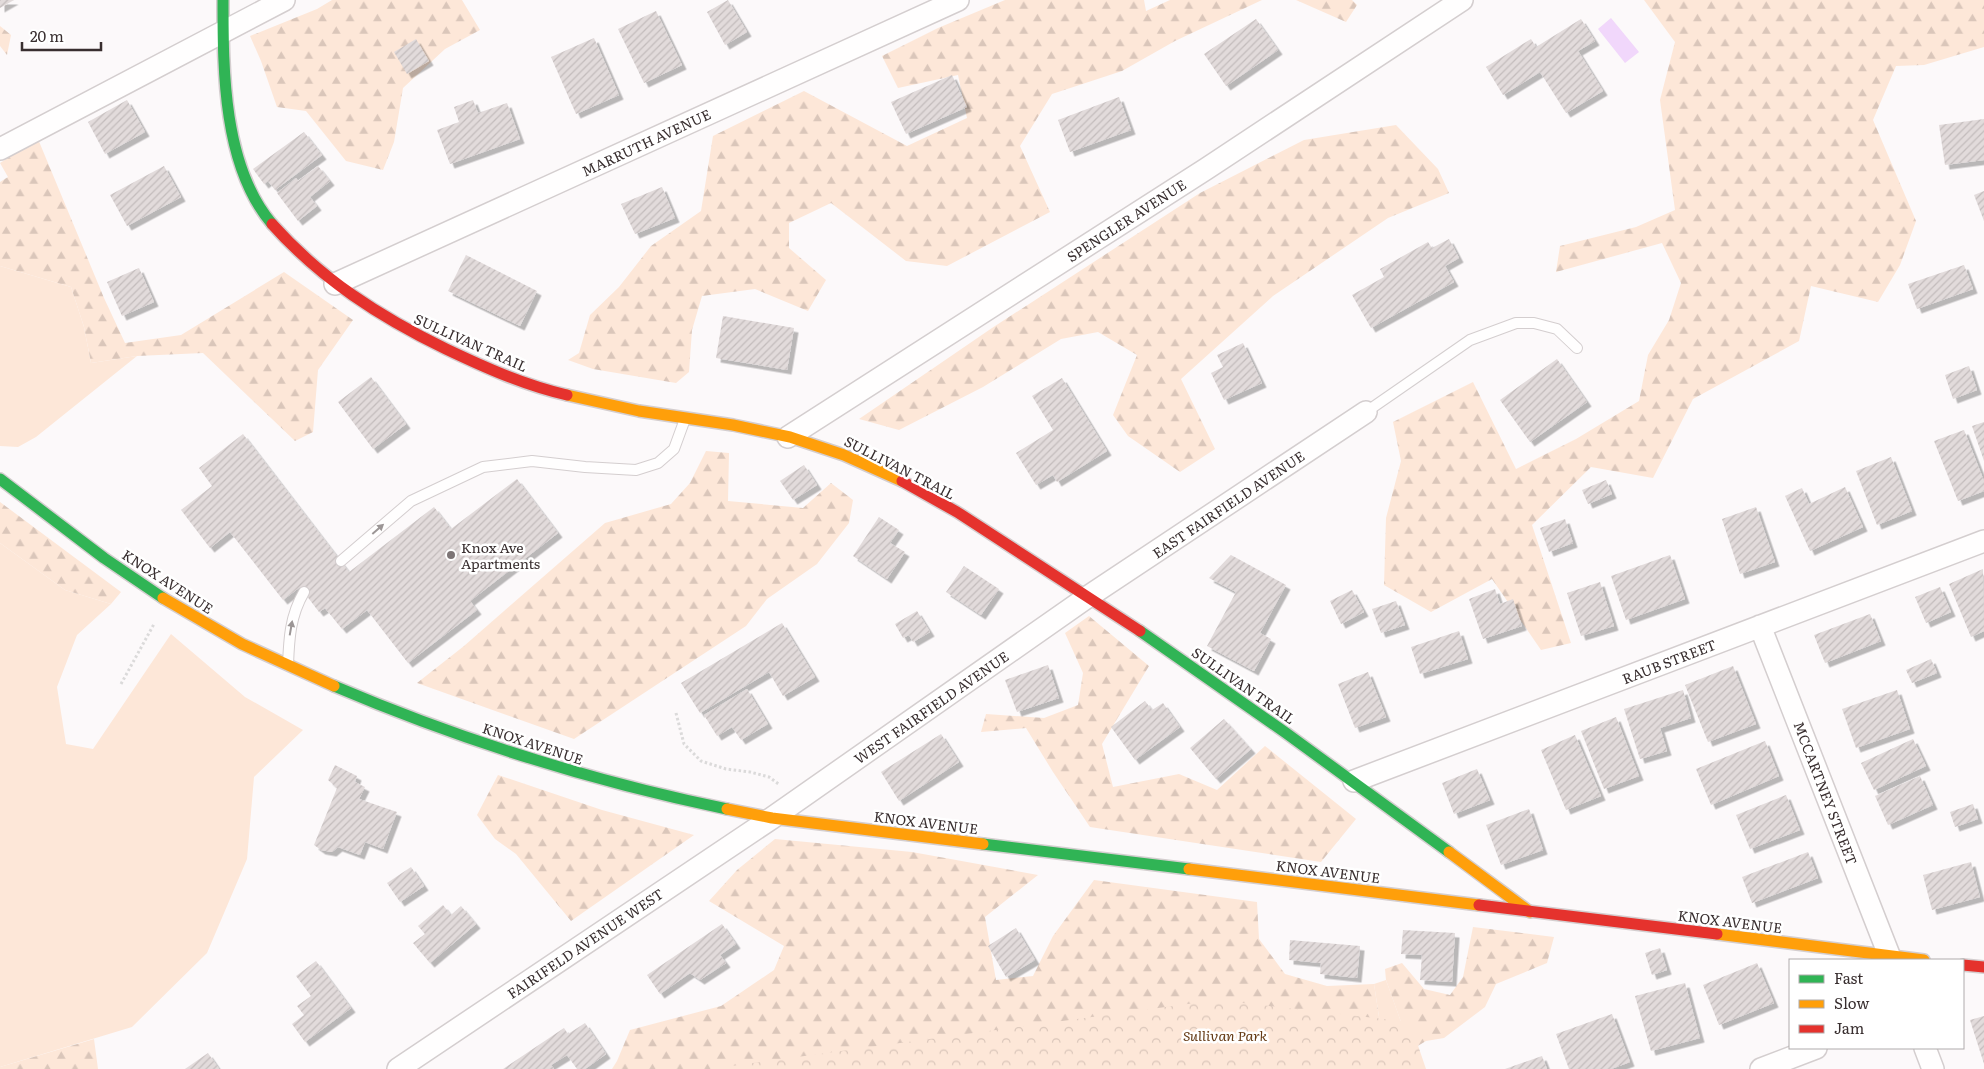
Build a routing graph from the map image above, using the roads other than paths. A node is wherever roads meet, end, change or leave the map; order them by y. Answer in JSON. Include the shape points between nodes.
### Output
{"nodes":[{"id":1,"x":223,"y":0,"type":"edge"},
{"id":2,"x":284,"y":0,"type":"edge"},
{"id":3,"x":958,"y":0,"type":"edge"},
{"id":4,"x":1462,"y":0,"type":"edge"},
{"id":5,"x":222,"y":34,"type":"junction"},
{"id":6,"x":0,"y":150,"type":"edge"},
{"id":7,"x":335,"y":284,"type":"junction"},
{"id":8,"x":1577,"y":348,"type":"dead end"},
{"id":9,"x":1366,"y":412,"type":"joint"},
{"id":10,"x":685,"y":418,"type":"junction"},
{"id":11,"x":788,"y":436,"type":"junction"},
{"id":12,"x":0,"y":479,"type":"edge"},
{"id":13,"x":1984,"y":541,"type":"edge"},
{"id":14,"x":341,"y":561,"type":"dead end"},
{"id":15,"x":304,"y":592,"type":"dead end"},
{"id":16,"x":1089,"y":596,"type":"junction"},
{"id":17,"x":1760,"y":626,"type":"junction"},
{"id":18,"x":288,"y":666,"type":"junction"},
{"id":19,"x":1354,"y":781,"type":"junction"},
{"id":20,"x":772,"y":818,"type":"junction"},
{"id":21,"x":1530,"y":912,"type":"junction"},
{"id":22,"x":1890,"y":958,"type":"edge"},
{"id":23,"x":1907,"y":959,"type":"edge"},
{"id":24,"x":1964,"y":965,"type":"edge"},
{"id":25,"x":1984,"y":967,"type":"edge"},
{"id":26,"x":1813,"y":1049,"type":"edge"},
{"id":27,"x":1925,"y":1049,"type":"edge"},
{"id":28,"x":398,"y":1069,"type":"edge"},
{"id":29,"x":1762,"y":1069,"type":"edge"},
{"id":30,"x":1933,"y":1069,"type":"edge"}],
"edges":[{"from":1,"to":5,"type":"main road","name":"SULLIVAN TRAIL"},
{"from":2,"to":5,"type":"street"},
{"from":3,"to":7,"type":"street","name":"MARRUTH AVENUE"},
{"from":4,"to":11,"type":"street","name":"SPENGLER AVENUE","via":[[1206,169]]},
{"from":5,"to":6,"type":"street"},
{"from":5,"to":7,"type":"main road","name":"SULLIVAN TRAIL","via":[[232,128],[240,164],[259,207],[282,235]]},
{"from":7,"to":10,"type":"main road","name":"SULLIVAN TRAIL","via":[[382,317],[492,371],[538,387],[638,411]]},
{"from":8,"to":9,"type":"lane","via":[[1556,329],[1534,323],[1516,323],[1470,340]]},
{"from":9,"to":16,"type":"street","name":"EAST FAIRFIELD AVENUE"},
{"from":10,"to":11,"type":"main road","name":"SULLIVAN TRAIL"},
{"from":14,"to":10,"type":"lane","one_way":true,"via":[[411,501],[483,468],[532,461],[636,470],[658,463],[674,449]]},
{"from":11,"to":16,"type":"main road","name":"SULLIVAN TRAIL","via":[[834,450],[931,496]]},
{"from":12,"to":18,"type":"main road","name":"KNOX AVENUE","via":[[69,532],[214,629]]},
{"from":13,"to":17,"type":"street","name":"RAUB STREET"},
{"from":18,"to":15,"type":"lane","one_way":true,"via":[[290,627]]},
{"from":16,"to":19,"type":"main road","name":"SULLIVAN TRAIL"},
{"from":16,"to":20,"type":"street","name":"WEST FAIRFIELD AVENUE"},
{"from":17,"to":19,"type":"street","name":"RAUB STREET"},
{"from":17,"to":22,"type":"street","name":"MCCARTNEY STREET"},
{"from":18,"to":20,"type":"main road","name":"KNOX AVENUE","via":[[379,706],[557,768],[644,791]]},
{"from":19,"to":21,"type":"main road","name":"SULLIVAN TRAIL"},
{"from":20,"to":21,"type":"main road","name":"KNOX AVENUE"},
{"from":20,"to":28,"type":"street","name":"FAIRIFELD AVENUE WEST"},
{"from":21,"to":22,"type":"main road","name":"KNOX AVENUE"},
{"from":22,"to":23,"type":"main road","name":"KNOX AVENUE"},
{"from":24,"to":25,"type":"main road"},
{"from":26,"to":29,"type":"street"},
{"from":27,"to":30,"type":"street"}]}
